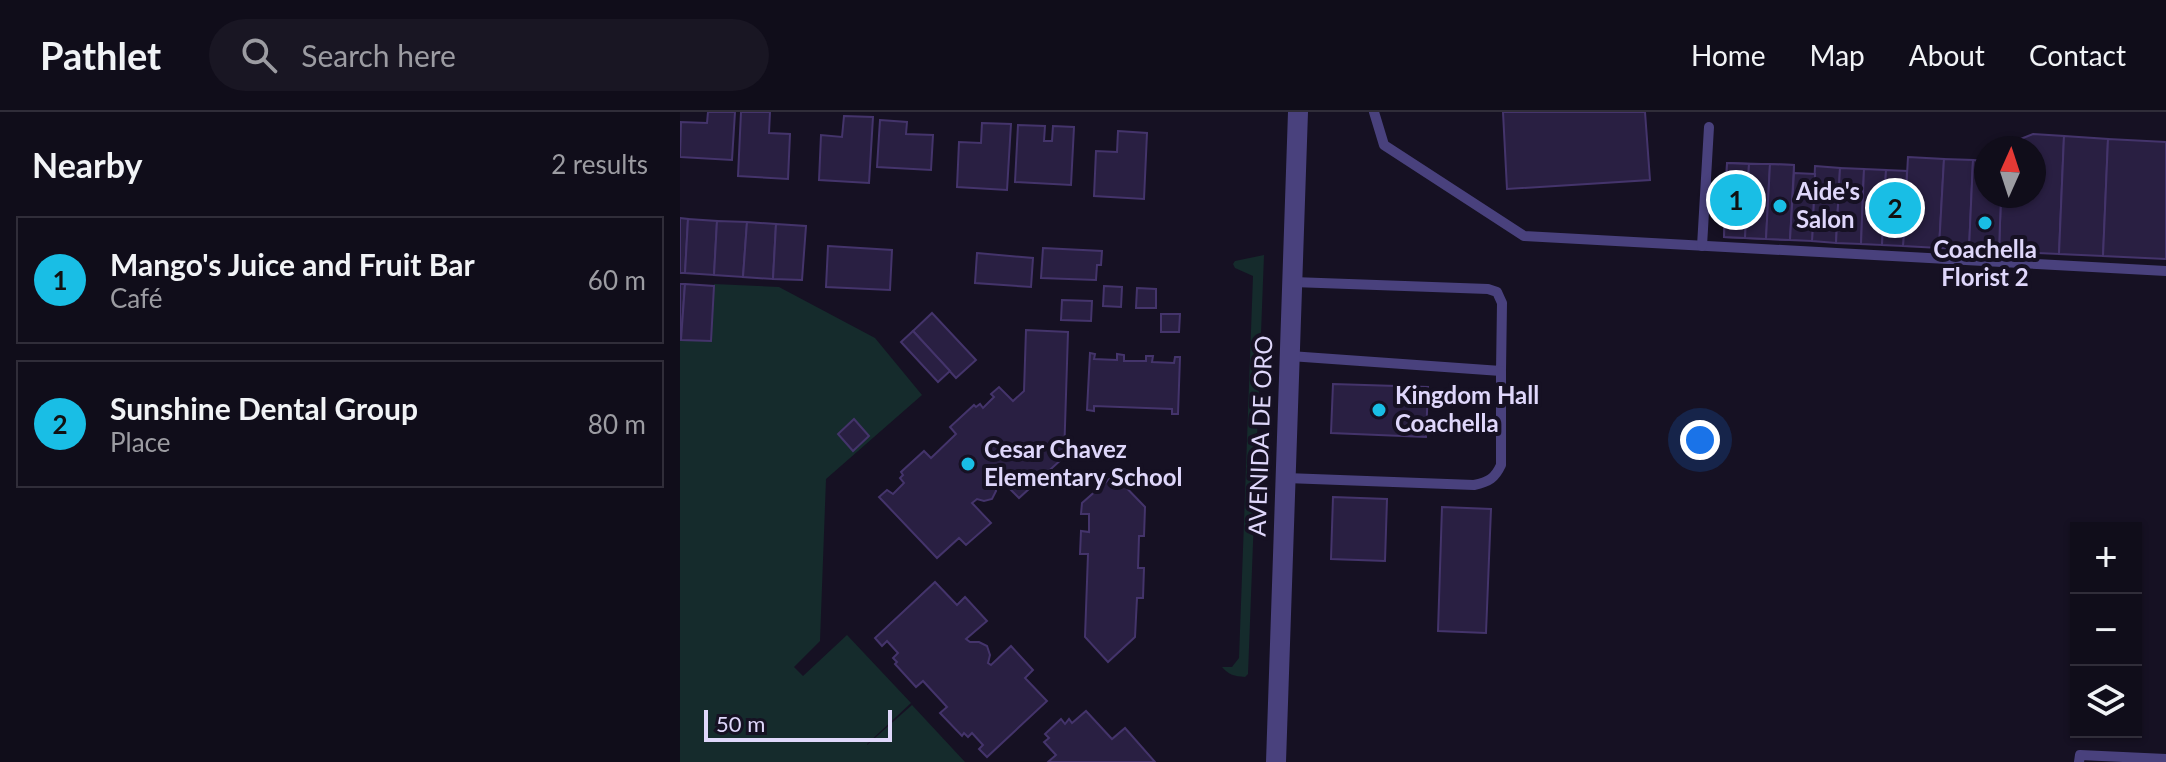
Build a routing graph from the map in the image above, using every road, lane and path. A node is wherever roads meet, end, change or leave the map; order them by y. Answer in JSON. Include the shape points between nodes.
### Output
{"nodes":[{"id":1,"x":1298,"y":112,"type":"edge"},
{"id":2,"x":1374,"y":112,"type":"edge"},
{"id":3,"x":1709,"y":127,"type":"dead end"},
{"id":4,"x":1702,"y":246,"type":"junction"},
{"id":5,"x":2166,"y":271,"type":"edge"},
{"id":6,"x":1293,"y":282,"type":"junction"},
{"id":7,"x":1290,"y":356,"type":"junction"},
{"id":8,"x":1501,"y":371,"type":"junction"},
{"id":9,"x":1286,"y":478,"type":"junction"},
{"id":10,"x":2166,"y":759,"type":"edge"},
{"id":11,"x":1276,"y":762,"type":"edge"},
{"id":12,"x":2079,"y":762,"type":"edge"}],
"edges":[{"from":1,"to":6,"type":"street","name":"AVENIDA DE ORO"},
{"from":2,"to":4,"type":"lane","via":[[1384,145],[1524,236]]},
{"from":3,"to":4,"type":"lane"},
{"from":4,"to":5,"type":"lane"},
{"from":6,"to":7,"type":"street","name":"AVENIDA DE ORO"},
{"from":6,"to":8,"type":"lane","via":[[1497,292],[1502,303]]},
{"from":7,"to":8,"type":"lane"},
{"from":7,"to":9,"type":"street","name":"AVENIDA DE ORO"},
{"from":8,"to":9,"type":"lane","via":[[1501,465],[1487,482]]},
{"from":9,"to":11,"type":"street","name":"AVENIDA DE ORO"},
{"from":10,"to":12,"type":"lane","via":[[2080,755]]}]}
